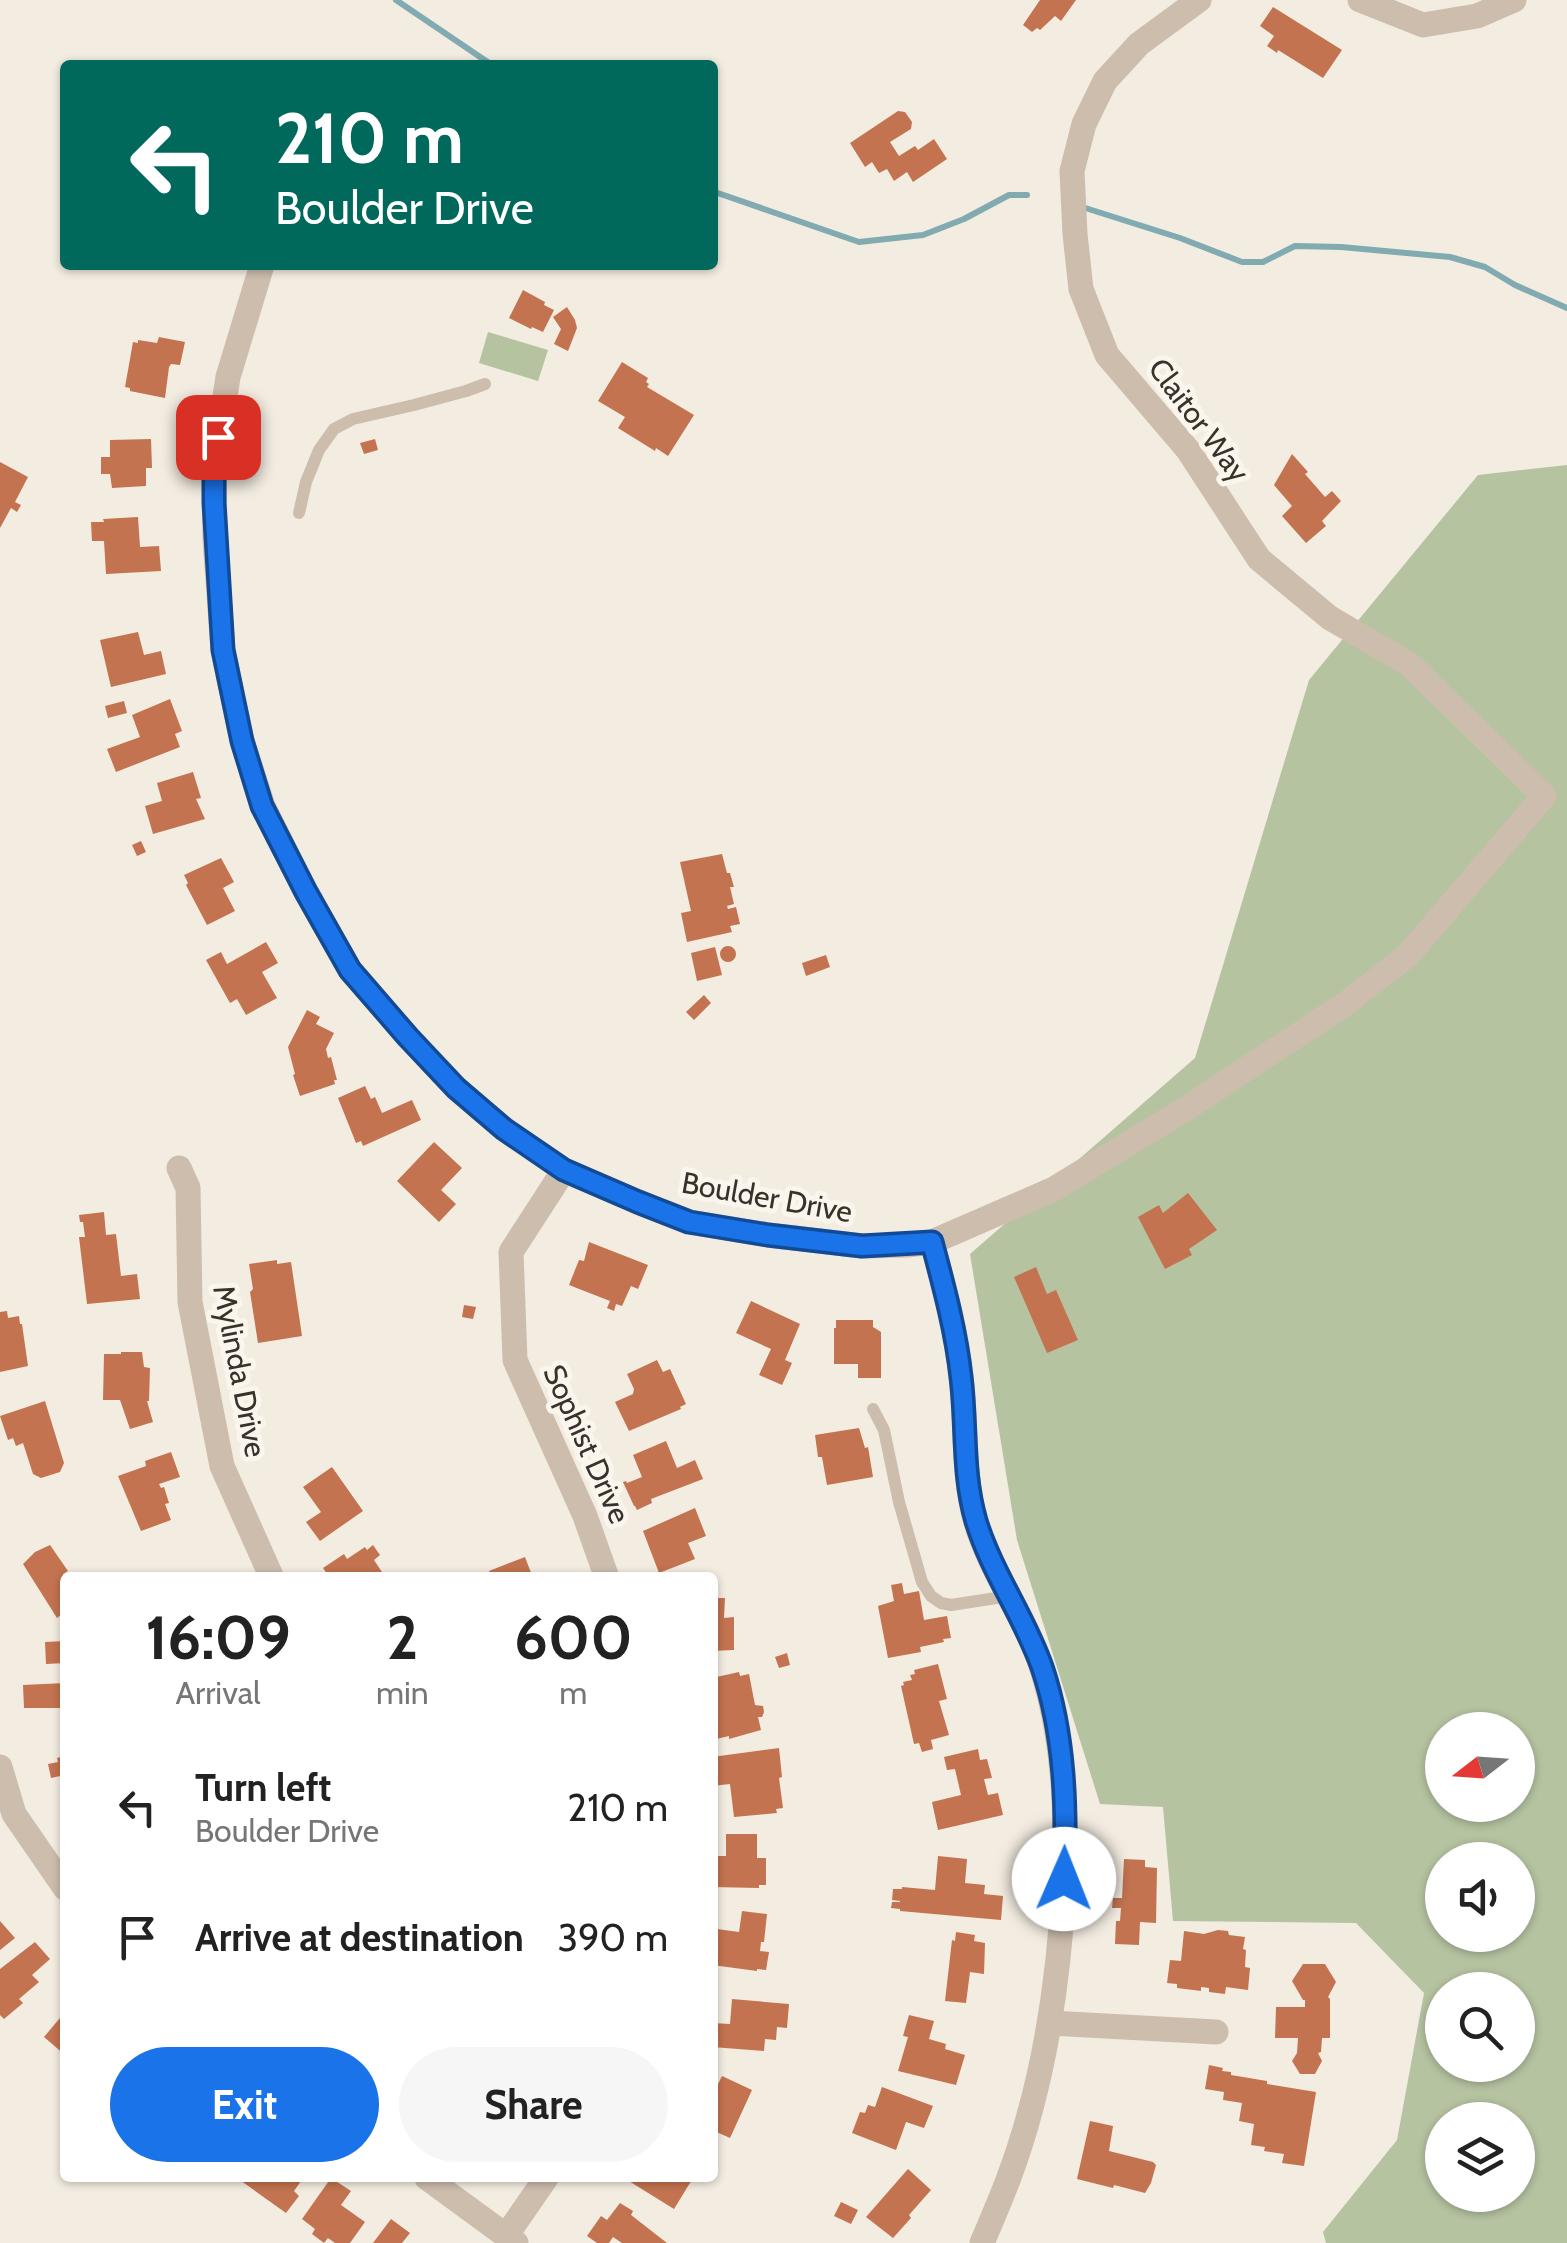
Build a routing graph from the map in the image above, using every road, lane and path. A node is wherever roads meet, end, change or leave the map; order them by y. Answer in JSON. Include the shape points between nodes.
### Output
{"nodes":[{"id":1,"x":1199,"y":0,"type":"edge"},
{"id":2,"x":1360,"y":0,"type":"edge"},
{"id":3,"x":1514,"y":0,"type":"edge"},
{"id":4,"x":260,"y":270,"type":"edge"},
{"id":5,"x":485,"y":384,"type":"dead end"},
{"id":6,"x":299,"y":512,"type":"dead end"},
{"id":7,"x":1544,"y":796,"type":"joint"},
{"id":8,"x":179,"y":1168,"type":"dead end"},
{"id":9,"x":564,"y":1170,"type":"junction"},
{"id":10,"x":932,"y":1242,"type":"junction"},
{"id":11,"x":873,"y":1409,"type":"dead end"},
{"id":12,"x":269,"y":1572,"type":"edge"},
{"id":13,"x":605,"y":1572,"type":"edge"},
{"id":14,"x":1010,"y":1596,"type":"junction"},
{"id":15,"x":0,"y":1767,"type":"edge"},
{"id":16,"x":60,"y":1881,"type":"edge"},
{"id":17,"x":1050,"y":2023,"type":"junction"},
{"id":18,"x":1216,"y":2032,"type":"dead end"},
{"id":19,"x":433,"y":2182,"type":"edge"},
{"id":20,"x":544,"y":2182,"type":"edge"},
{"id":21,"x":511,"y":2239,"type":"edge"},
{"id":22,"x":982,"y":2243,"type":"edge"}],
"edges":[{"from":1,"to":7,"type":"street","name":"Claitor Way","via":[[1139,44],[1104,81],[1084,124],[1072,171],[1075,234],[1081,289],[1106,355],[1188,450],[1259,559],[1330,618],[1408,664]]},
{"from":2,"to":3,"type":"street","via":[[1423,25],[1478,16]]},
{"from":4,"to":9,"type":"street","name":"Boulder Drive","via":[[228,377],[214,467],[223,650],[262,806],[350,970],[456,1088]]},
{"from":5,"to":6,"type":"lane","via":[[334,429],[318,450]]},
{"from":7,"to":10,"type":"street","name":"Boulder Drive","via":[[1408,955],[1345,1004],[1054,1189]]},
{"from":8,"to":12,"type":"street","name":"Mylinda Drive","via":[[188,1188],[190,1302],[222,1466]]},
{"from":9,"to":10,"type":"street","name":"Boulder Drive","via":[[689,1222],[862,1246]]},
{"from":9,"to":13,"type":"street","name":"Sophist Drive","via":[[511,1252],[514,1360]]},
{"from":10,"to":14,"type":"street","via":[[962,1379],[964,1456],[976,1520]]},
{"from":11,"to":14,"type":"lane","via":[[931,1596],[951,1605]]},
{"from":14,"to":17,"type":"street","via":[[1042,1668],[1064,1778],[1061,1941]]},
{"from":15,"to":16,"type":"street","via":[[14,1814]]},
{"from":17,"to":18,"type":"street"},
{"from":17,"to":22,"type":"street","via":[[1026,2124]]},
{"from":19,"to":21,"type":"street"},
{"from":20,"to":21,"type":"street"}]}
